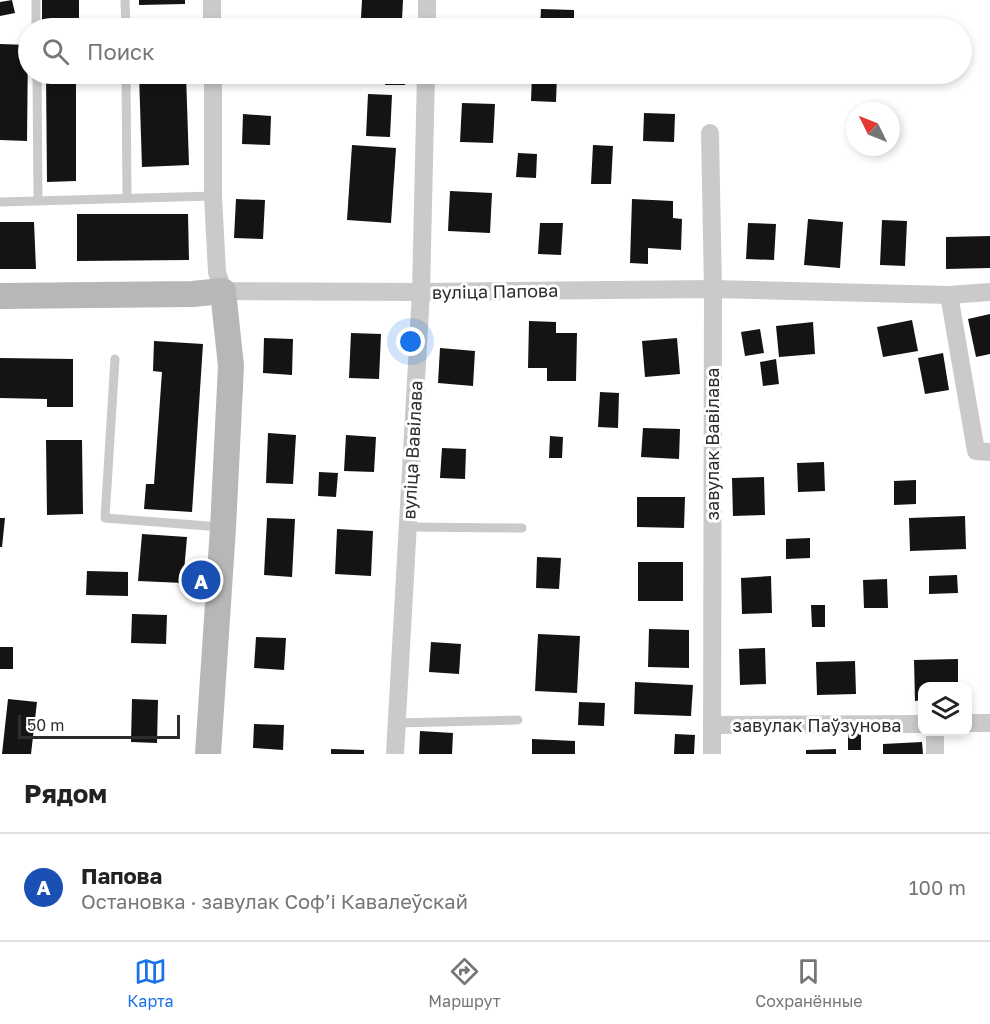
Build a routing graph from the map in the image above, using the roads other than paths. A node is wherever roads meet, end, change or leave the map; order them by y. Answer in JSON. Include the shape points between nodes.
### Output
{"nodes":[{"id":1,"x":36,"y":0,"type":"edge"},
{"id":2,"x":125,"y":0,"type":"edge"},
{"id":3,"x":212,"y":0,"type":"edge"},
{"id":4,"x":428,"y":0,"type":"edge"},
{"id":5,"x":36,"y":18,"type":"edge"},
{"id":6,"x":126,"y":18,"type":"edge"},
{"id":7,"x":212,"y":18,"type":"edge"},
{"id":8,"x":427,"y":18,"type":"edge"},
{"id":9,"x":37,"y":84,"type":"edge"},
{"id":10,"x":126,"y":84,"type":"edge"},
{"id":11,"x":213,"y":84,"type":"edge"},
{"id":12,"x":426,"y":84,"type":"edge"},
{"id":13,"x":710,"y":133,"type":"dead end"},
{"id":14,"x":213,"y":196,"type":"junction"},
{"id":15,"x":128,"y":198,"type":"junction"},
{"id":16,"x":38,"y":201,"type":"junction"},
{"id":17,"x":0,"y":202,"type":"edge"},
{"id":18,"x":713,"y":289,"type":"junction"},
{"id":19,"x":223,"y":291,"type":"junction"},
{"id":20,"x":421,"y":292,"type":"junction"},
{"id":21,"x":990,"y":292,"type":"edge"},
{"id":22,"x":950,"y":295,"type":"junction"},
{"id":23,"x":0,"y":296,"type":"edge"},
{"id":24,"x":115,"y":359,"type":"dead end"},
{"id":25,"x":990,"y":452,"type":"edge"},
{"id":26,"x":408,"y":527,"type":"junction"},
{"id":27,"x":223,"y":528,"type":"junction"},
{"id":28,"x":522,"y":528,"type":"dead end"},
{"id":29,"x":518,"y":720,"type":"dead end"},
{"id":30,"x":397,"y":723,"type":"junction"},
{"id":31,"x":972,"y":723,"type":"edge"},
{"id":32,"x":990,"y":723,"type":"edge"},
{"id":33,"x":918,"y":724,"type":"edge"},
{"id":34,"x":712,"y":725,"type":"junction"},
{"id":35,"x":935,"y":736,"type":"edge"},
{"id":36,"x":208,"y":754,"type":"edge"},
{"id":37,"x":395,"y":754,"type":"edge"},
{"id":38,"x":712,"y":754,"type":"edge"},
{"id":39,"x":935,"y":754,"type":"edge"}],
"edges":[{"from":1,"to":5,"type":"lane"},
{"from":2,"to":6,"type":"lane"},
{"from":3,"to":7,"type":"street"},
{"from":4,"to":8,"type":"street"},
{"from":9,"to":16,"type":"lane"},
{"from":10,"to":15,"type":"lane"},
{"from":11,"to":14,"type":"street"},
{"from":12,"to":20,"type":"street","name":"вуліца Вавілава"},
{"from":13,"to":18,"type":"street","name":"завулак Вавілава"},
{"from":14,"to":15,"type":"lane"},
{"from":14,"to":19,"type":"street","via":[[217,272]]},
{"from":15,"to":16,"type":"lane"},
{"from":16,"to":17,"type":"lane"},
{"from":18,"to":20,"type":"street","name":"вуліца Папова"},
{"from":18,"to":22,"type":"street","name":"вуліца Папова"},
{"from":18,"to":34,"type":"street","name":"завулак Вавілава"},
{"from":19,"to":20,"type":"street","name":"вуліца Папова"},
{"from":19,"to":23,"type":"street","name":"вуліца Папова"},
{"from":19,"to":27,"type":"street","via":[[231,366]]},
{"from":20,"to":26,"type":"street","name":"вуліца Вавілава"},
{"from":21,"to":22,"type":"street","name":"вуліца Папова"},
{"from":22,"to":25,"type":"street","via":[[976,451]]},
{"from":24,"to":27,"type":"lane","via":[[105,518]]},
{"from":26,"to":28,"type":"lane"},
{"from":26,"to":30,"type":"street","name":"вуліца Вавілава"},
{"from":27,"to":36,"type":"street"},
{"from":29,"to":30,"type":"lane"},
{"from":30,"to":37,"type":"street","name":"вуліца Вавілава"},
{"from":31,"to":32,"type":"street"},
{"from":33,"to":34,"type":"street","name":"завулак Паўзунова"},
{"from":34,"to":38,"type":"street","name":"завулак Вавілава"},
{"from":35,"to":39,"type":"street"}]}
